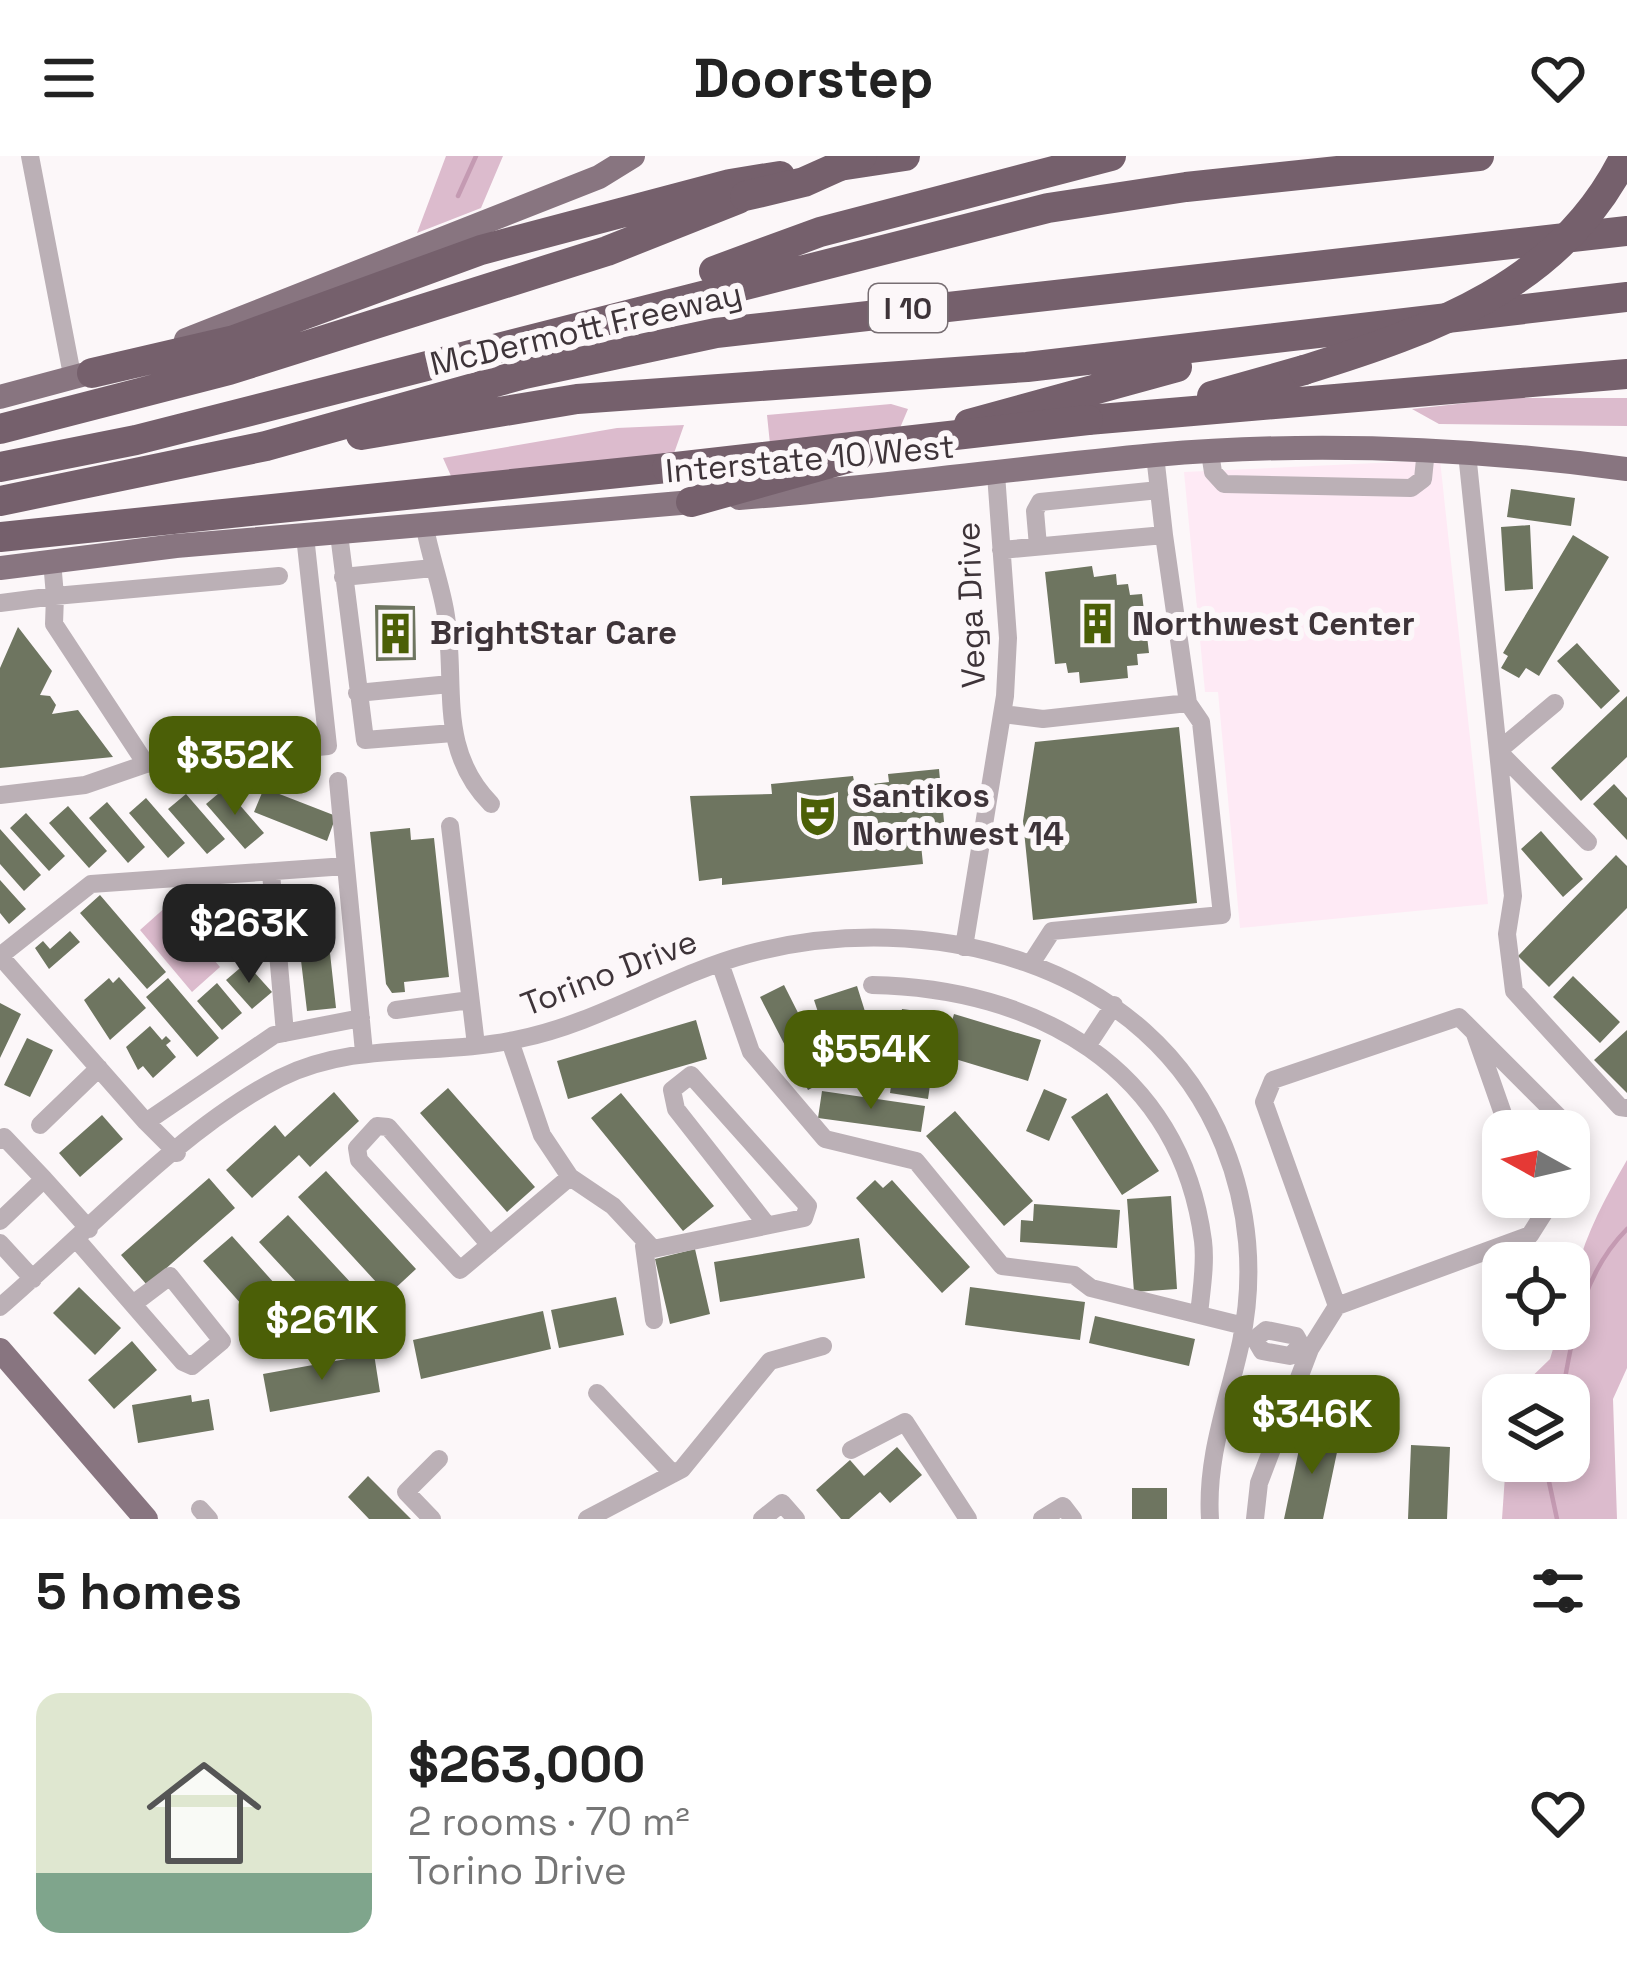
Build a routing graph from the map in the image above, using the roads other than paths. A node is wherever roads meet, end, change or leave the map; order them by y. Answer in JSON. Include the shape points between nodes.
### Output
{"nodes":[{"id":1,"x":30,"y":156,"type":"edge"},
{"id":2,"x":632,"y":156,"type":"edge"},
{"id":3,"x":815,"y":156,"type":"edge"},
{"id":4,"x":862,"y":156,"type":"edge"},
{"id":5,"x":904,"y":156,"type":"edge"},
{"id":6,"x":1112,"y":156,"type":"edge"},
{"id":7,"x":1599,"y":156,"type":"edge"},
{"id":8,"x":1625,"y":156,"type":"edge"},
{"id":9,"x":1469,"y":157,"type":"edge"},
{"id":10,"x":1627,"y":178,"type":"edge"},
{"id":11,"x":745,"y":196,"type":"junction"},
{"id":12,"x":1627,"y":231,"type":"edge"},
{"id":13,"x":1627,"y":297,"type":"edge"},
{"id":14,"x":565,"y":326,"type":"junction"},
{"id":15,"x":1336,"y":332,"type":"junction"},
{"id":16,"x":1627,"y":374,"type":"edge"},
{"id":17,"x":83,"y":377,"type":"junction"},
{"id":18,"x":0,"y":397,"type":"edge"},
{"id":19,"x":1088,"y":420,"type":"junction"},
{"id":20,"x":0,"y":430,"type":"edge"},
{"id":21,"x":266,"y":446,"type":"junction"},
{"id":22,"x":1426,"y":450,"type":"junction"},
{"id":23,"x":1210,"y":453,"type":"junction"},
{"id":24,"x":1468,"y":453,"type":"junction"},
{"id":25,"x":1155,"y":455,"type":"junction"},
{"id":26,"x":0,"y":466,"type":"edge"},
{"id":27,"x":1627,"y":469,"type":"edge"},
{"id":28,"x":996,"y":474,"type":"junction"},
{"id":29,"x":1159,"y":490,"type":"junction"},
{"id":30,"x":0,"y":501,"type":"edge"},
{"id":31,"x":691,"y":502,"type":"junction"},
{"id":32,"x":425,"y":528,"type":"junction"},
{"id":33,"x":339,"y":534,"type":"junction"},
{"id":34,"x":1164,"y":535,"type":"junction"},
{"id":35,"x":305,"y":536,"type":"junction"},
{"id":36,"x":0,"y":537,"type":"edge"},
{"id":37,"x":1038,"y":546,"type":"junction"},
{"id":38,"x":1001,"y":550,"type":"junction"},
{"id":39,"x":52,"y":561,"type":"junction"},
{"id":40,"x":0,"y":568,"type":"edge"},
{"id":41,"x":433,"y":568,"type":"junction"},
{"id":42,"x":279,"y":576,"type":"dead end"},
{"id":43,"x":344,"y":577,"type":"junction"},
{"id":44,"x":55,"y":596,"type":"junction"},
{"id":45,"x":0,"y":603,"type":"edge"},
{"id":46,"x":450,"y":684,"type":"junction"},
{"id":47,"x":357,"y":693,"type":"junction"},
{"id":48,"x":1556,"y":703,"type":"dead end"},
{"id":49,"x":1187,"y":704,"type":"junction"},
{"id":50,"x":1003,"y":714,"type":"junction"},
{"id":51,"x":453,"y":733,"type":"junction"},
{"id":52,"x":1498,"y":751,"type":"junction"},
{"id":53,"x":146,"y":764,"type":"junction"},
{"id":54,"x":338,"y":781,"type":"dead end"},
{"id":55,"x":0,"y":795,"type":"edge"},
{"id":56,"x":491,"y":804,"type":"dead end"},
{"id":57,"x":450,"y":826,"type":"dead end"},
{"id":58,"x":1588,"y":842,"type":"dead end"},
{"id":59,"x":346,"y":866,"type":"junction"},
{"id":60,"x":271,"y":873,"type":"junction"},
{"id":61,"x":964,"y":946,"type":"junction"},
{"id":62,"x":0,"y":956,"type":"edge"},
{"id":63,"x":1032,"y":962,"type":"junction"},
{"id":64,"x":720,"y":963,"type":"junction"},
{"id":65,"x":872,"y":985,"type":"dead end"},
{"id":66,"x":470,"y":1000,"type":"junction"},
{"id":67,"x":1114,"y":1005,"type":"junction"},
{"id":68,"x":396,"y":1010,"type":"dead end"},
{"id":69,"x":361,"y":1018,"type":"junction"},
{"id":70,"x":1472,"y":1025,"type":"junction"},
{"id":71,"x":285,"y":1033,"type":"junction"},
{"id":72,"x":510,"y":1041,"type":"junction"},
{"id":73,"x":476,"y":1046,"type":"junction"},
{"id":74,"x":1087,"y":1046,"type":"junction"},
{"id":75,"x":364,"y":1052,"type":"junction"},
{"id":76,"x":99,"y":1068,"type":"junction"},
{"id":77,"x":1627,"y":1108,"type":"edge"},
{"id":78,"x":1502,"y":1110,"type":"edge"},
{"id":79,"x":1552,"y":1110,"type":"edge"},
{"id":80,"x":146,"y":1122,"type":"junction"},
{"id":81,"x":40,"y":1125,"type":"dead end"},
{"id":82,"x":0,"y":1140,"type":"edge"},
{"id":83,"x":177,"y":1153,"type":"junction"},
{"id":84,"x":570,"y":1177,"type":"junction"},
{"id":85,"x":44,"y":1179,"type":"junction"},
{"id":86,"x":4,"y":1207,"type":"edge"},
{"id":87,"x":1540,"y":1219,"type":"edge"},
{"id":88,"x":767,"y":1226,"type":"junction"},
{"id":89,"x":83,"y":1234,"type":"junction"},
{"id":90,"x":0,"y":1244,"type":"edge"},
{"id":91,"x":490,"y":1244,"type":"junction"},
{"id":92,"x":644,"y":1246,"type":"junction"},
{"id":93,"x":33,"y":1279,"type":"junction"},
{"id":94,"x":133,"y":1304,"type":"junction"},
{"id":95,"x":1337,"y":1306,"type":"junction"},
{"id":96,"x":0,"y":1307,"type":"edge"},
{"id":97,"x":1199,"y":1315,"type":"junction"},
{"id":98,"x":654,"y":1320,"type":"dead end"},
{"id":99,"x":1247,"y":1334,"type":"junction"},
{"id":100,"x":823,"y":1346,"type":"dead end"},
{"id":101,"x":1305,"y":1347,"type":"junction"},
{"id":102,"x":0,"y":1350,"type":"edge"},
{"id":103,"x":596,"y":1393,"type":"dead end"},
{"id":104,"x":851,"y":1450,"type":"dead end"},
{"id":105,"x":439,"y":1459,"type":"dead end"},
{"id":106,"x":673,"y":1474,"type":"junction"},
{"id":107,"x":146,"y":1519,"type":"edge"},
{"id":108,"x":432,"y":1519,"type":"edge"},
{"id":109,"x":587,"y":1519,"type":"edge"},
{"id":110,"x":762,"y":1519,"type":"edge"},
{"id":111,"x":796,"y":1519,"type":"edge"},
{"id":112,"x":968,"y":1519,"type":"edge"},
{"id":113,"x":1042,"y":1519,"type":"edge"},
{"id":114,"x":1073,"y":1519,"type":"edge"},
{"id":115,"x":1210,"y":1519,"type":"edge"},
{"id":116,"x":1255,"y":1519,"type":"edge"}],
"edges":[{"from":1,"to":17,"type":"street"},
{"from":2,"to":17,"type":"main road","via":[[532,204]]},
{"from":3,"to":11,"type":"highway","bridge":true},
{"from":4,"to":11,"type":"highway","bridge":true},
{"from":5,"to":17,"type":"highway","via":[[730,184],[481,250],[234,340]]},
{"from":6,"to":14,"type":"highway","via":[[820,232]]},
{"from":7,"to":10,"type":"highway"},
{"from":8,"to":19,"type":"highway","bridge":true,"via":[[1557,250],[1472,310],[1237,391]]},
{"from":9,"to":14,"type":"highway","name":"McDermott Freeway","number":"I 10","via":[[1048,208]]},
{"from":11,"to":20,"type":"highway","via":[[607,251],[229,370]]},
{"from":12,"to":21,"type":"highway","name":"McDermott Freeway","number":"I 10","via":[[716,333],[524,374]]},
{"from":13,"to":15,"type":"highway"},
{"from":14,"to":26,"type":"highway","name":"McDermott Freeway","number":"I 10","via":[[136,440]]},
{"from":15,"to":21,"type":"highway","via":[[1027,367],[577,399]]},
{"from":15,"to":31,"type":"highway","via":[[1199,361]]},
{"from":16,"to":19,"type":"highway"},
{"from":17,"to":18,"type":"main road"},
{"from":19,"to":36,"type":"highway","bridge":true},
{"from":21,"to":30,"type":"highway","name":"McDermott Freeway","number":"I 10"},
{"from":22,"to":23,"type":"main road","name":"Interstate 10 West"},
{"from":22,"to":23,"type":"street","via":[[1423,479],[1411,488],[1224,484]]},
{"from":22,"to":24,"type":"main road","name":"Interstate 10 West"},
{"from":23,"to":25,"type":"main road","name":"Interstate 10 West"},
{"from":24,"to":27,"type":"main road","name":"Interstate 10 West"},
{"from":24,"to":52,"type":"street"},
{"from":25,"to":28,"type":"main road","name":"Interstate 10 West"},
{"from":25,"to":29,"type":"street"},
{"from":28,"to":31,"type":"main road","name":"Interstate 10 West"},
{"from":28,"to":38,"type":"street","name":"Vega Drive"},
{"from":29,"to":34,"type":"street"},
{"from":29,"to":37,"type":"street","via":[[1040,502]]},
{"from":31,"to":32,"type":"main road","name":"Interstate 10 West"},
{"from":32,"to":33,"type":"main road","name":"Interstate 10 West"},
{"from":32,"to":41,"type":"street"},
{"from":33,"to":35,"type":"main road","name":"Interstate 10 West"},
{"from":33,"to":43,"type":"street"},
{"from":34,"to":37,"type":"street"},
{"from":34,"to":49,"type":"street"},
{"from":35,"to":39,"type":"main road","name":"Interstate 10 West"},
{"from":35,"to":53,"type":"street","via":[[328,746]]},
{"from":37,"to":38,"type":"street"},
{"from":38,"to":50,"type":"street","name":"Vega Drive"},
{"from":39,"to":40,"type":"main road","name":"Interstate 10 West"},
{"from":39,"to":44,"type":"street"},
{"from":41,"to":43,"type":"street"},
{"from":41,"to":46,"type":"street"},
{"from":42,"to":44,"type":"street"},
{"from":43,"to":47,"type":"street"},
{"from":44,"to":45,"type":"street"},
{"from":44,"to":53,"type":"street","via":[[54,624]]},
{"from":46,"to":47,"type":"street"},
{"from":46,"to":51,"type":"street"},
{"from":47,"to":51,"type":"street","via":[[364,740]]},
{"from":48,"to":52,"type":"street"},
{"from":49,"to":50,"type":"street","via":[[1043,719]]},
{"from":49,"to":63,"type":"street","via":[[1201,722],[1222,915],[1052,932]]},
{"from":50,"to":61,"type":"street","name":"Vega Drive"},
{"from":51,"to":56,"type":"street","via":[[466,779]]},
{"from":52,"to":58,"type":"street"},
{"from":52,"to":77,"type":"street","via":[[1514,991]]},
{"from":53,"to":55,"type":"street","via":[[85,785]]},
{"from":54,"to":59,"type":"street"},
{"from":57,"to":66,"type":"street"},
{"from":59,"to":60,"type":"street"},
{"from":59,"to":69,"type":"street"},
{"from":60,"to":62,"type":"street","via":[[91,884]]},
{"from":60,"to":71,"type":"street"},
{"from":61,"to":63,"type":"street","name":"Torino Drive"},
{"from":61,"to":64,"type":"street","name":"Torino Drive","via":[[811,942]]},
{"from":62,"to":76,"type":"street"},
{"from":63,"to":67,"type":"street","name":"Torino Drive"},
{"from":64,"to":72,"type":"street","name":"Torino Drive"},
{"from":64,"to":97,"type":"street","via":[[751,1052],[825,1139],[916,1161],[1002,1266],[1074,1274],[1091,1288]]},
{"from":65,"to":74,"type":"street","via":[[930,986],[1005,1002]]},
{"from":66,"to":68,"type":"street"},
{"from":66,"to":73,"type":"street"},
{"from":67,"to":74,"type":"street"},
{"from":67,"to":99,"type":"street","name":"Torino Drive","via":[[1169,1056],[1223,1144],[1248,1244]]},
{"from":69,"to":71,"type":"street"},
{"from":69,"to":75,"type":"street"},
{"from":70,"to":78,"type":"street"},
{"from":70,"to":79,"type":"street"},
{"from":70,"to":95,"type":"street","via":[[1459,1017],[1274,1079],[1264,1102]]},
{"from":71,"to":80,"type":"street"},
{"from":72,"to":73,"type":"street","name":"Torino Drive"},
{"from":72,"to":84,"type":"street","via":[[542,1135]]},
{"from":73,"to":75,"type":"street","name":"Torino Drive"},
{"from":74,"to":97,"type":"street","via":[[1156,1118],[1182,1166],[1204,1242]]},
{"from":75,"to":83,"type":"street","name":"Torino Drive","via":[[305,1067],[254,1092]]},
{"from":76,"to":80,"type":"street"},
{"from":76,"to":81,"type":"street"},
{"from":80,"to":83,"type":"street"},
{"from":82,"to":85,"type":"street"},
{"from":83,"to":89,"type":"street","name":"Torino Drive"},
{"from":84,"to":91,"type":"street"},
{"from":84,"to":92,"type":"street","via":[[613,1206]]},
{"from":85,"to":86,"type":"street"},
{"from":85,"to":89,"type":"street"},
{"from":87,"to":95,"type":"street","via":[[1530,1235]]},
{"from":88,"to":88,"type":"street","via":[[804,1218],[808,1206],[691,1075],[672,1090],[676,1109]]},
{"from":88,"to":92,"type":"street"},
{"from":89,"to":93,"type":"street","name":"Torino Drive"},
{"from":89,"to":94,"type":"street"},
{"from":90,"to":93,"type":"street"},
{"from":91,"to":91,"type":"street","via":[[460,1270],[359,1160],[357,1148],[377,1126],[388,1127]]},
{"from":92,"to":98,"type":"street"},
{"from":93,"to":96,"type":"street","name":"Torino Drive"},
{"from":94,"to":94,"type":"street","via":[[192,1366],[222,1341],[170,1276]]},
{"from":95,"to":101,"type":"street"},
{"from":97,"to":99,"type":"street"},
{"from":99,"to":101,"type":"street","via":[[1296,1336]]},
{"from":99,"to":115,"type":"street","name":"Torino Drive","via":[[1214,1445]]},
{"from":100,"to":106,"type":"street","via":[[770,1361]]},
{"from":101,"to":116,"type":"street"},
{"from":102,"to":107,"type":"main road"},
{"from":103,"to":106,"type":"street"},
{"from":104,"to":112,"type":"street","via":[[905,1422]]},
{"from":105,"to":108,"type":"street","via":[[406,1492]]},
{"from":106,"to":109,"type":"street"},
{"from":110,"to":111,"type":"street","via":[[782,1504]]},
{"from":113,"to":114,"type":"street","via":[[1063,1506]]}]}
